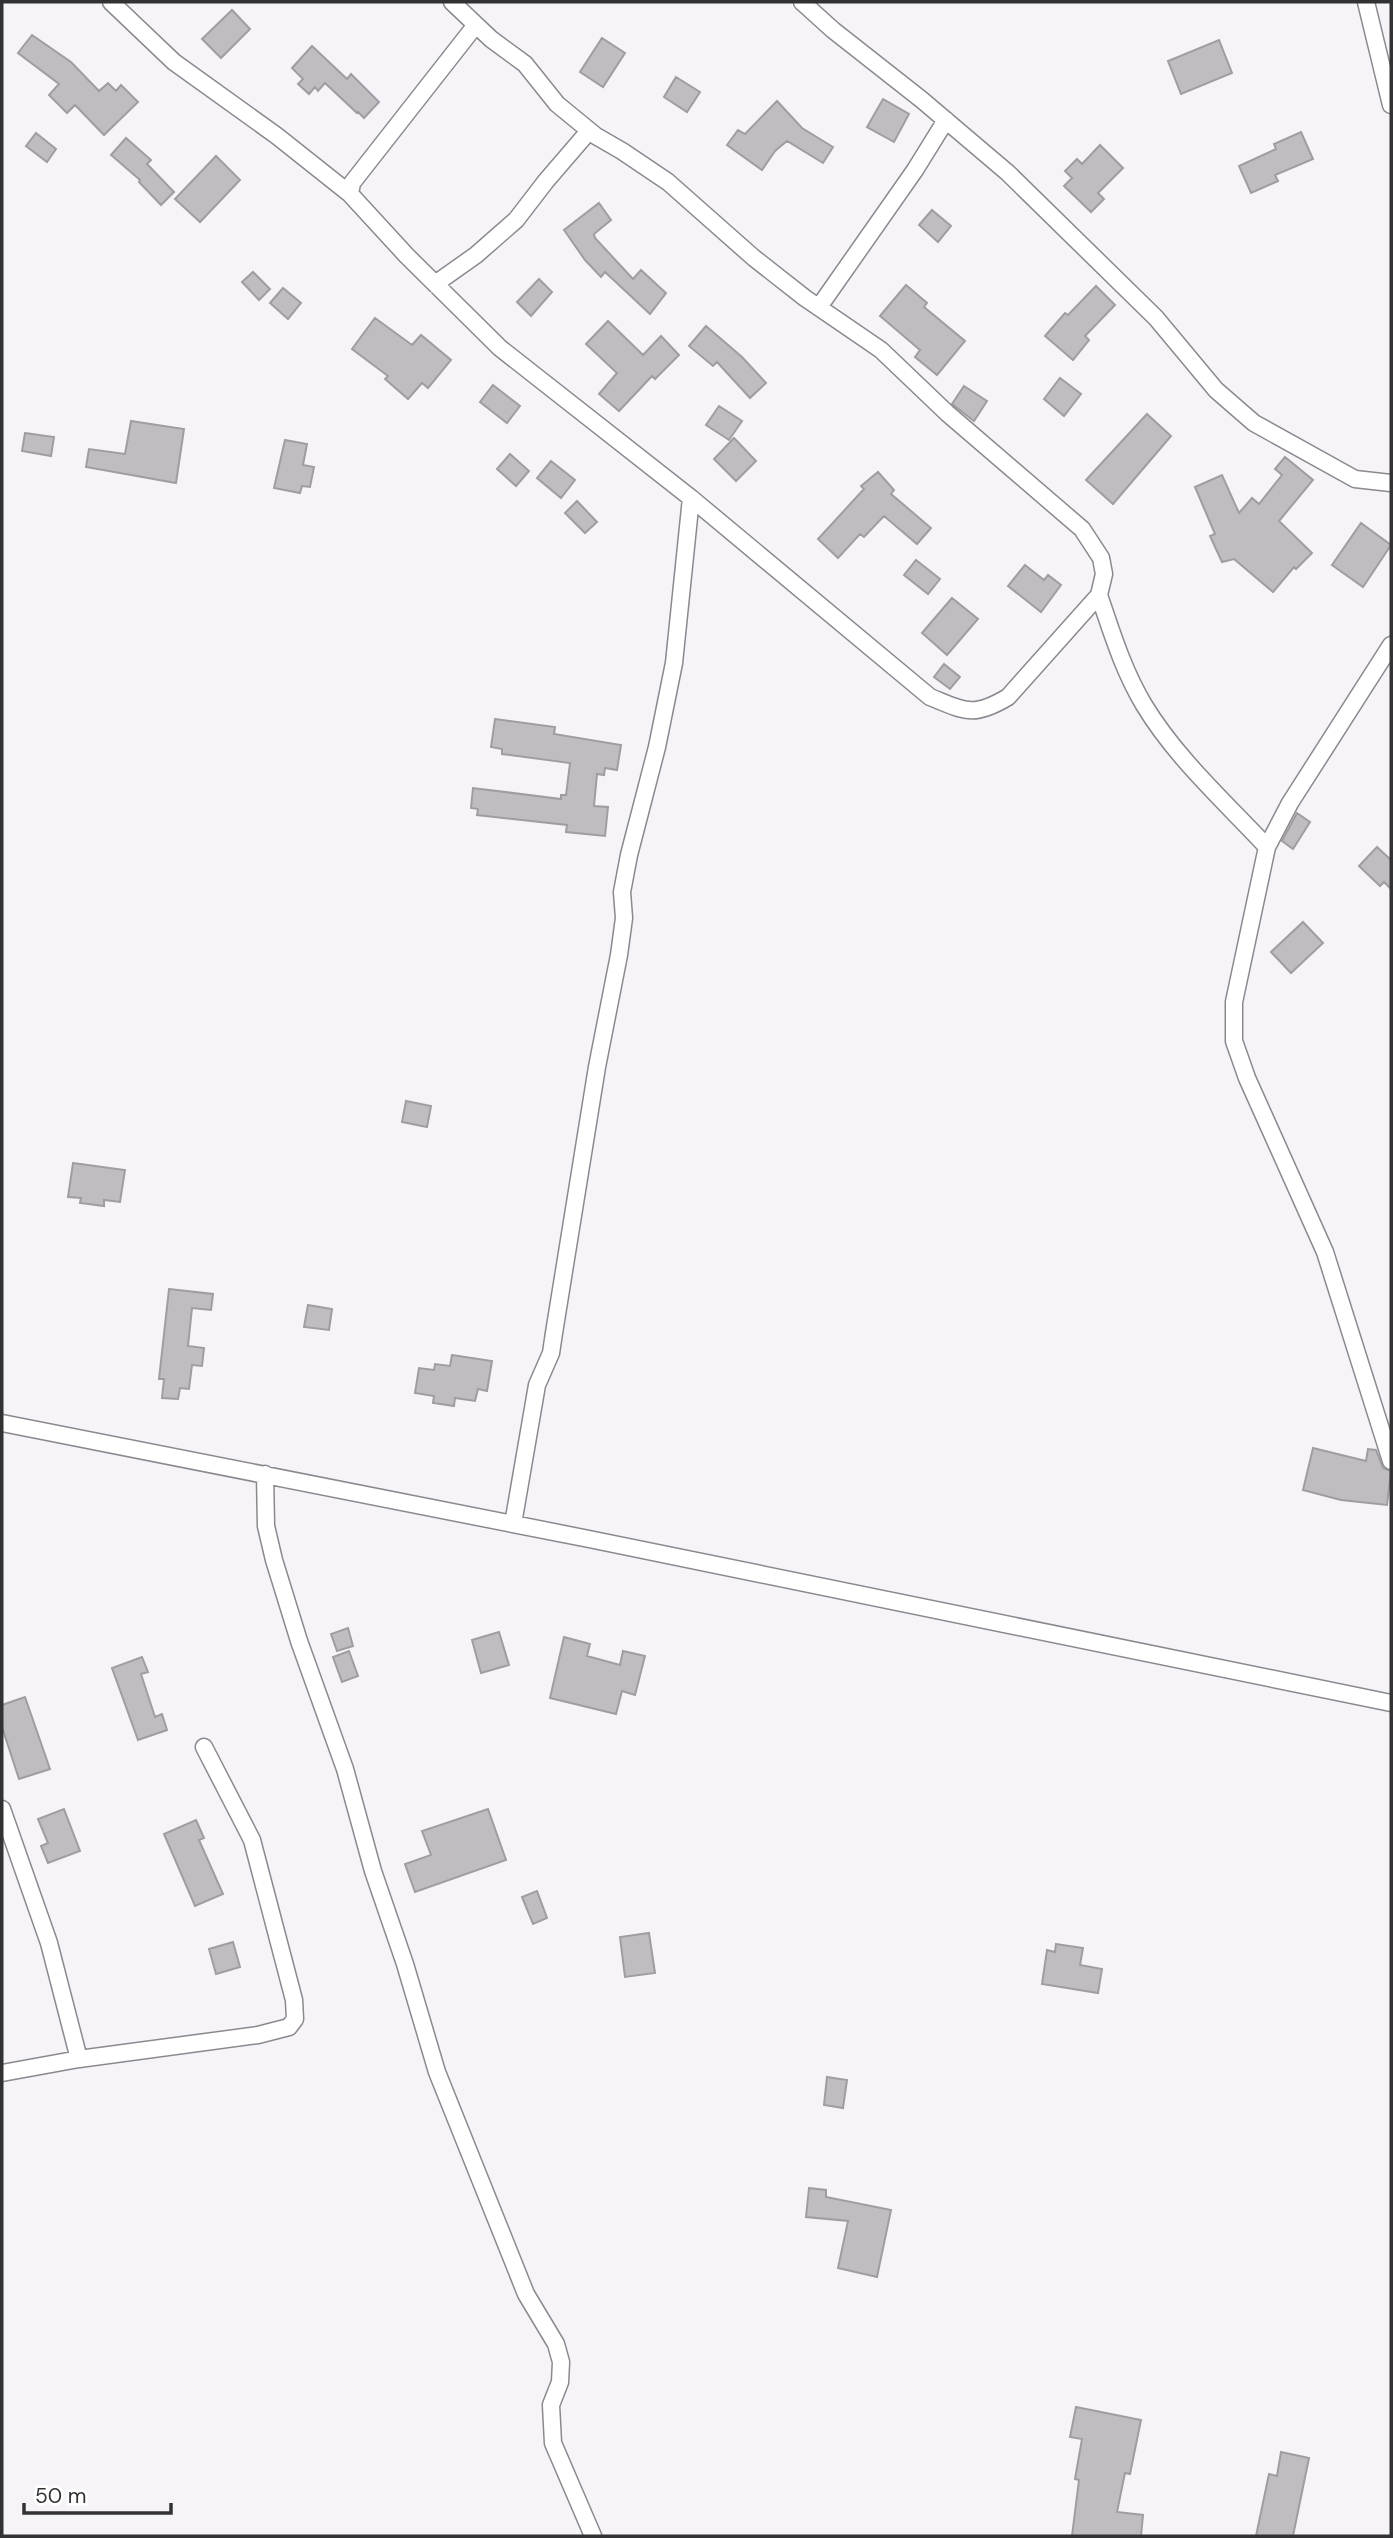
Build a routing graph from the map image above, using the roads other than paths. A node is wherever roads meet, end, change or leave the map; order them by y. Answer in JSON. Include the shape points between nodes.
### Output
{"nodes":[{"id":1,"x":111,"y":2,"type":"edge"},
{"id":2,"x":452,"y":2,"type":"edge"},
{"id":3,"x":1366,"y":2,"type":"edge"},
{"id":4,"x":809,"y":4,"type":"edge"},
{"id":5,"x":475,"y":26,"type":"junction"},
{"id":6,"x":1391,"y":105,"type":"edge"},
{"id":7,"x":946,"y":120,"type":"junction"},
{"id":8,"x":589,"y":131,"type":"junction"},
{"id":9,"x":350,"y":194,"type":"junction"},
{"id":10,"x":435,"y":284,"type":"junction"},
{"id":11,"x":819,"y":307,"type":"junction"},
{"id":12,"x":1391,"y":483,"type":"edge"},
{"id":13,"x":691,"y":498,"type":"junction"},
{"id":14,"x":1099,"y":595,"type":"junction"},
{"id":15,"x":1391,"y":645,"type":"edge"},
{"id":16,"x":1267,"y":847,"type":"junction"},
{"id":17,"x":2,"y":1423,"type":"edge"},
{"id":18,"x":1391,"y":1461,"type":"edge"},
{"id":19,"x":265,"y":1474,"type":"junction"},
{"id":20,"x":513,"y":1524,"type":"junction"},
{"id":21,"x":1391,"y":1703,"type":"edge"},
{"id":22,"x":204,"y":1747,"type":"dead end"},
{"id":23,"x":2,"y":1809,"type":"edge"},
{"id":24,"x":79,"y":2059,"type":"junction"},
{"id":25,"x":2,"y":2073,"type":"edge"},
{"id":26,"x":593,"y":2536,"type":"edge"}],
"edges":[{"from":1,"to":9,"type":"street","via":[[174,62]]},
{"from":2,"to":5,"type":"street"},
{"from":3,"to":6,"type":"street"},
{"from":4,"to":7,"type":"street","via":[[833,30]]},
{"from":5,"to":8,"type":"street","via":[[525,64],[557,104]]},
{"from":5,"to":9,"type":"street","via":[[352,183]]},
{"from":7,"to":11,"type":"street"},
{"from":7,"to":12,"type":"street","via":[[1062,224],[1156,317],[1216,390],[1254,423],[1355,479]]},
{"from":8,"to":10,"type":"street","via":[[516,220]]},
{"from":8,"to":11,"type":"street","via":[[668,182],[754,258]]},
{"from":9,"to":10,"type":"street"},
{"from":10,"to":13,"type":"street","via":[[500,348]]},
{"from":11,"to":14,"type":"street","via":[[881,350],[947,414],[1082,529],[1101,558],[1104,574]]},
{"from":13,"to":14,"type":"street","via":[[930,697],[972,711],[989,709],[1008,697]]},
{"from":13,"to":20,"type":"street","via":[[674,663],[622,892],[619,955],[551,1353],[537,1385]]},
{"from":14,"to":16,"type":"street","via":[[1123,665],[1144,705],[1171,744]]},
{"from":15,"to":16,"type":"street"},
{"from":16,"to":18,"type":"street","via":[[1234,1002],[1234,1041],[1325,1252]]},
{"from":17,"to":19,"type":"street"},
{"from":19,"to":20,"type":"street"},
{"from":19,"to":26,"type":"street","via":[[266,1526],[274,1560],[345,1769],[438,2072],[526,2294],[556,2344],[561,2362],[551,2405],[553,2443]]},
{"from":20,"to":21,"type":"street"},
{"from":22,"to":24,"type":"street","via":[[252,1840],[295,2019],[289,2027],[258,2035]]},
{"from":23,"to":24,"type":"street","via":[[49,1943]]},
{"from":24,"to":25,"type":"street"}]}
